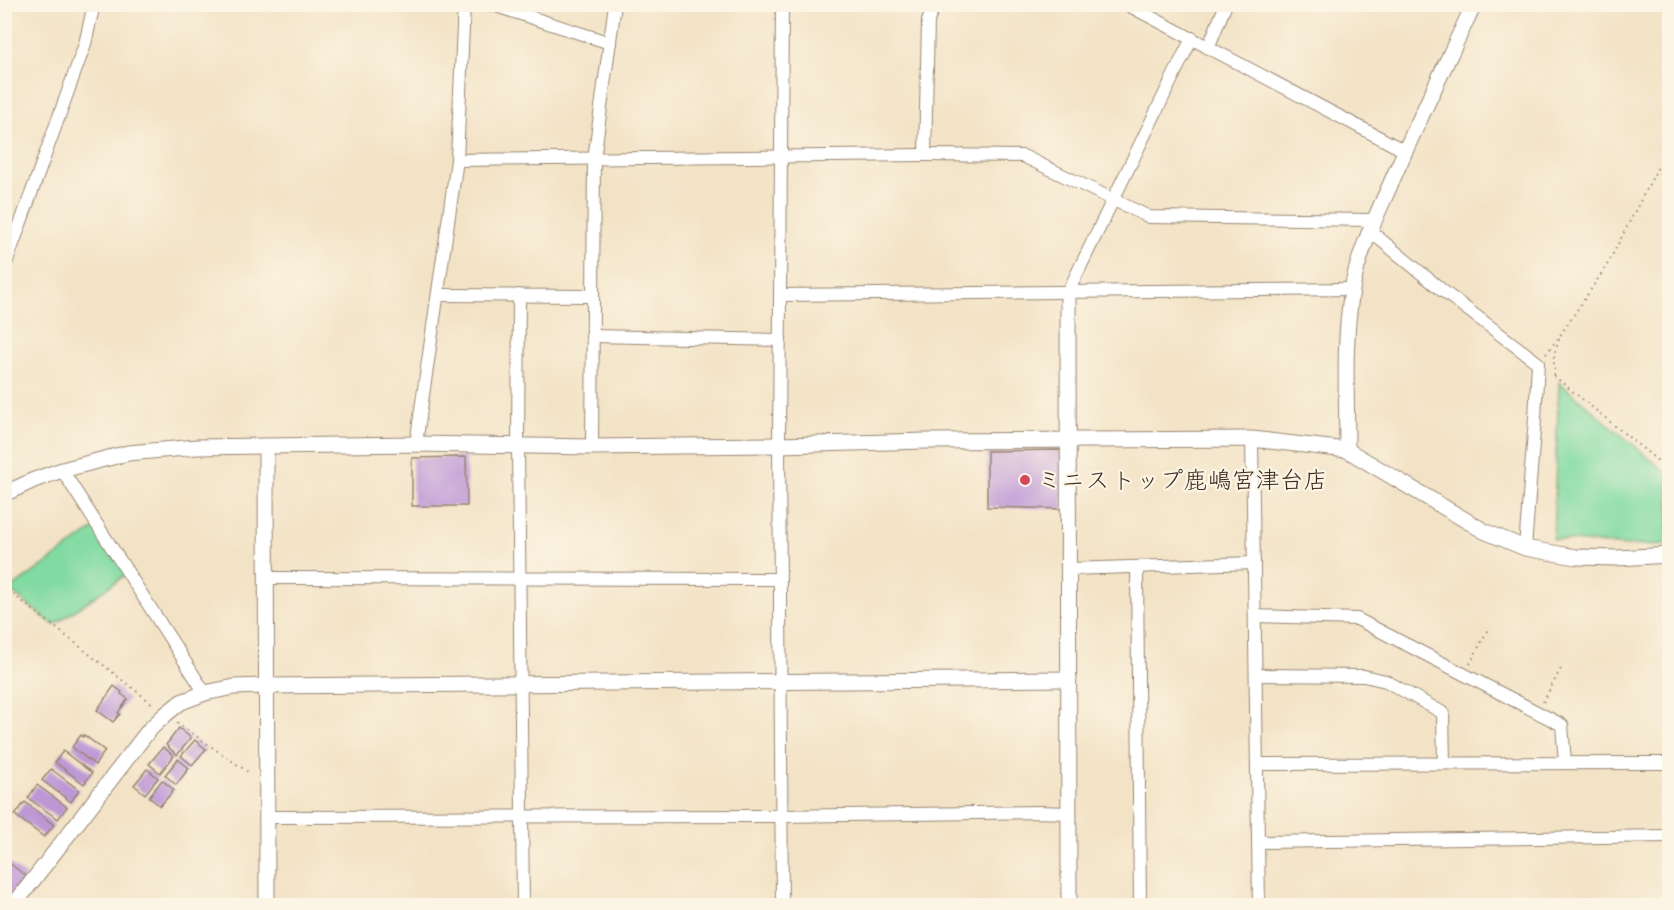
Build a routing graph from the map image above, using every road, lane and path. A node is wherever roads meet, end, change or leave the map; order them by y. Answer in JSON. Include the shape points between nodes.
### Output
{"nodes":[{"id":1,"x":94,"y":4,"type":"edge"},
{"id":2,"x":464,"y":4,"type":"edge"},
{"id":3,"x":490,"y":4,"type":"edge"},
{"id":4,"x":615,"y":4,"type":"edge"},
{"id":5,"x":782,"y":4,"type":"edge"},
{"id":6,"x":935,"y":4,"type":"edge"},
{"id":7,"x":1126,"y":4,"type":"edge"},
{"id":8,"x":1226,"y":4,"type":"edge"},
{"id":9,"x":1474,"y":4,"type":"edge"},
{"id":10,"x":1192,"y":38,"type":"junction"},
{"id":11,"x":610,"y":43,"type":"junction"},
{"id":12,"x":1208,"y":48,"type":"junction"},
{"id":13,"x":1405,"y":151,"type":"junction"},
{"id":14,"x":925,"y":155,"type":"junction"},
{"id":15,"x":781,"y":157,"type":"junction"},
{"id":16,"x":594,"y":159,"type":"junction"},
{"id":17,"x":457,"y":160,"type":"junction"},
{"id":18,"x":1670,"y":162,"type":"edge"},
{"id":19,"x":1112,"y":200,"type":"junction"},
{"id":20,"x":1372,"y":225,"type":"junction"},
{"id":21,"x":8,"y":250,"type":"edge"},
{"id":22,"x":4,"y":269,"type":"edge"},
{"id":23,"x":1352,"y":290,"type":"junction"},
{"id":24,"x":1068,"y":292,"type":"junction"},
{"id":25,"x":438,"y":295,"type":"junction"},
{"id":26,"x":780,"y":295,"type":"junction"},
{"id":27,"x":519,"y":296,"type":"junction"},
{"id":28,"x":593,"y":296,"type":"junction"},
{"id":29,"x":1561,"y":334,"type":"junction"},
{"id":30,"x":592,"y":336,"type":"junction"},
{"id":31,"x":780,"y":340,"type":"junction"},
{"id":32,"x":1538,"y":363,"type":"junction"},
{"id":33,"x":1554,"y":376,"type":"junction"},
{"id":34,"x":1252,"y":439,"type":"junction"},
{"id":35,"x":1068,"y":440,"type":"junction"},
{"id":36,"x":416,"y":444,"type":"junction"},
{"id":37,"x":779,"y":445,"type":"junction"},
{"id":38,"x":266,"y":446,"type":"junction"},
{"id":39,"x":518,"y":446,"type":"junction"},
{"id":40,"x":592,"y":447,"type":"junction"},
{"id":41,"x":1347,"y":450,"type":"junction"},
{"id":42,"x":62,"y":470,"type":"junction"},
{"id":43,"x":1670,"y":471,"type":"edge"},
{"id":44,"x":4,"y":494,"type":"edge"},
{"id":45,"x":1525,"y":548,"type":"junction"},
{"id":46,"x":1670,"y":555,"type":"edge"},
{"id":47,"x":1254,"y":563,"type":"junction"},
{"id":48,"x":1137,"y":567,"type":"junction"},
{"id":49,"x":1069,"y":569,"type":"junction"},
{"id":50,"x":266,"y":578,"type":"junction"},
{"id":51,"x":519,"y":579,"type":"junction"},
{"id":52,"x":780,"y":579,"type":"junction"},
{"id":53,"x":4,"y":586,"type":"edge"},
{"id":54,"x":1255,"y":616,"type":"junction"},
{"id":55,"x":1490,"y":627,"type":"dead end"},
{"id":56,"x":1563,"y":664,"type":"dead end"},
{"id":57,"x":1256,"y":675,"type":"junction"},
{"id":58,"x":1464,"y":675,"type":"junction"},
{"id":59,"x":1069,"y":679,"type":"junction"},
{"id":60,"x":780,"y":682,"type":"junction"},
{"id":61,"x":520,"y":684,"type":"junction"},
{"id":62,"x":266,"y":686,"type":"junction"},
{"id":63,"x":205,"y":693,"type":"junction"},
{"id":64,"x":1537,"y":712,"type":"junction"},
{"id":65,"x":166,"y":714,"type":"junction"},
{"id":66,"x":1444,"y":763,"type":"junction"},
{"id":67,"x":1565,"y":763,"type":"junction"},
{"id":68,"x":1670,"y":763,"type":"edge"},
{"id":69,"x":1257,"y":764,"type":"junction"},
{"id":70,"x":266,"y":784,"type":"junction"},
{"id":71,"x":1069,"y":813,"type":"junction"},
{"id":72,"x":781,"y":816,"type":"junction"},
{"id":73,"x":267,"y":817,"type":"junction"},
{"id":74,"x":522,"y":817,"type":"junction"},
{"id":75,"x":1670,"y":836,"type":"edge"},
{"id":76,"x":1258,"y":842,"type":"junction"},
{"id":77,"x":13,"y":906,"type":"edge"},
{"id":78,"x":267,"y":906,"type":"edge"},
{"id":79,"x":523,"y":906,"type":"edge"},
{"id":80,"x":782,"y":906,"type":"edge"},
{"id":81,"x":1070,"y":906,"type":"edge"},
{"id":82,"x":1140,"y":906,"type":"edge"},
{"id":83,"x":1259,"y":906,"type":"edge"}],
"edges":[{"from":1,"to":21,"type":"street","via":[[85,44]]},
{"from":2,"to":17,"type":"street"},
{"from":3,"to":11,"type":"street"},
{"from":4,"to":11,"type":"street"},
{"from":5,"to":15,"type":"street"},
{"from":6,"to":14,"type":"street","via":[[928,21]]},
{"from":7,"to":10,"type":"street"},
{"from":8,"to":12,"type":"street"},
{"from":9,"to":13,"type":"street"},
{"from":10,"to":12,"type":"street"},
{"from":10,"to":19,"type":"street"},
{"from":11,"to":16,"type":"street"},
{"from":12,"to":13,"type":"street"},
{"from":13,"to":20,"type":"street"},
{"from":14,"to":15,"type":"street"},
{"from":14,"to":19,"type":"street","via":[[1023,156]]},
{"from":15,"to":16,"type":"street"},
{"from":15,"to":26,"type":"street"},
{"from":16,"to":17,"type":"street"},
{"from":16,"to":28,"type":"street"},
{"from":17,"to":25,"type":"street"},
{"from":18,"to":29,"type":"path","via":[[1659,165],[1606,267]]},
{"from":19,"to":20,"type":"street","via":[[1149,217]]},
{"from":19,"to":24,"type":"street"},
{"from":20,"to":23,"type":"street"},
{"from":20,"to":32,"type":"street","via":[[1443,291]]},
{"from":21,"to":22,"type":"street"},
{"from":23,"to":24,"type":"street"},
{"from":23,"to":41,"type":"street","via":[[1346,344]]},
{"from":24,"to":26,"type":"street"},
{"from":24,"to":35,"type":"street"},
{"from":25,"to":27,"type":"street"},
{"from":25,"to":36,"type":"street"},
{"from":26,"to":31,"type":"street"},
{"from":27,"to":28,"type":"street"},
{"from":27,"to":39,"type":"street"},
{"from":28,"to":30,"type":"street"},
{"from":29,"to":32,"type":"path"},
{"from":29,"to":33,"type":"path","via":[[1554,355]]},
{"from":30,"to":31,"type":"street"},
{"from":30,"to":40,"type":"street"},
{"from":31,"to":37,"type":"street"},
{"from":32,"to":33,"type":"path"},
{"from":32,"to":45,"type":"street"},
{"from":33,"to":43,"type":"path"},
{"from":34,"to":35,"type":"street"},
{"from":34,"to":41,"type":"street"},
{"from":34,"to":47,"type":"street"},
{"from":35,"to":37,"type":"street"},
{"from":35,"to":49,"type":"street"},
{"from":36,"to":38,"type":"street"},
{"from":36,"to":39,"type":"street"},
{"from":37,"to":40,"type":"street"},
{"from":37,"to":52,"type":"street"},
{"from":38,"to":42,"type":"street","via":[[128,453]]},
{"from":38,"to":50,"type":"street"},
{"from":39,"to":40,"type":"street"},
{"from":39,"to":51,"type":"street"},
{"from":41,"to":45,"type":"street","via":[[1484,531]]},
{"from":42,"to":44,"type":"street"},
{"from":42,"to":63,"type":"street"},
{"from":45,"to":46,"type":"street","via":[[1576,557]]},
{"from":47,"to":48,"type":"street"},
{"from":47,"to":54,"type":"street"},
{"from":48,"to":49,"type":"street"},
{"from":48,"to":82,"type":"street"},
{"from":49,"to":59,"type":"street"},
{"from":50,"to":51,"type":"street"},
{"from":50,"to":62,"type":"street"},
{"from":51,"to":52,"type":"street"},
{"from":51,"to":61,"type":"street"},
{"from":52,"to":60,"type":"street"},
{"from":53,"to":65,"type":"path"},
{"from":54,"to":57,"type":"street"},
{"from":54,"to":58,"type":"street","via":[[1357,620]]},
{"from":55,"to":58,"type":"path"},
{"from":56,"to":64,"type":"path"},
{"from":57,"to":66,"type":"street","via":[[1364,676],[1386,681],[1443,713]]},
{"from":57,"to":69,"type":"street"},
{"from":58,"to":64,"type":"street"},
{"from":59,"to":60,"type":"street"},
{"from":59,"to":71,"type":"street"},
{"from":60,"to":61,"type":"street"},
{"from":60,"to":72,"type":"street"},
{"from":61,"to":62,"type":"street"},
{"from":61,"to":74,"type":"street"},
{"from":62,"to":63,"type":"street"},
{"from":62,"to":70,"type":"street"},
{"from":63,"to":65,"type":"street","via":[[181,702]]},
{"from":64,"to":67,"type":"street","via":[[1562,725]]},
{"from":65,"to":70,"type":"path"},
{"from":65,"to":77,"type":"street","via":[[149,730]]},
{"from":66,"to":67,"type":"street"},
{"from":66,"to":69,"type":"street"},
{"from":67,"to":68,"type":"street"},
{"from":69,"to":76,"type":"street"},
{"from":70,"to":73,"type":"street"},
{"from":71,"to":72,"type":"street"},
{"from":71,"to":81,"type":"street"},
{"from":72,"to":74,"type":"street"},
{"from":72,"to":80,"type":"street"},
{"from":73,"to":74,"type":"street"},
{"from":73,"to":78,"type":"street"},
{"from":74,"to":79,"type":"street"},
{"from":75,"to":76,"type":"street"},
{"from":76,"to":83,"type":"street"}]}
